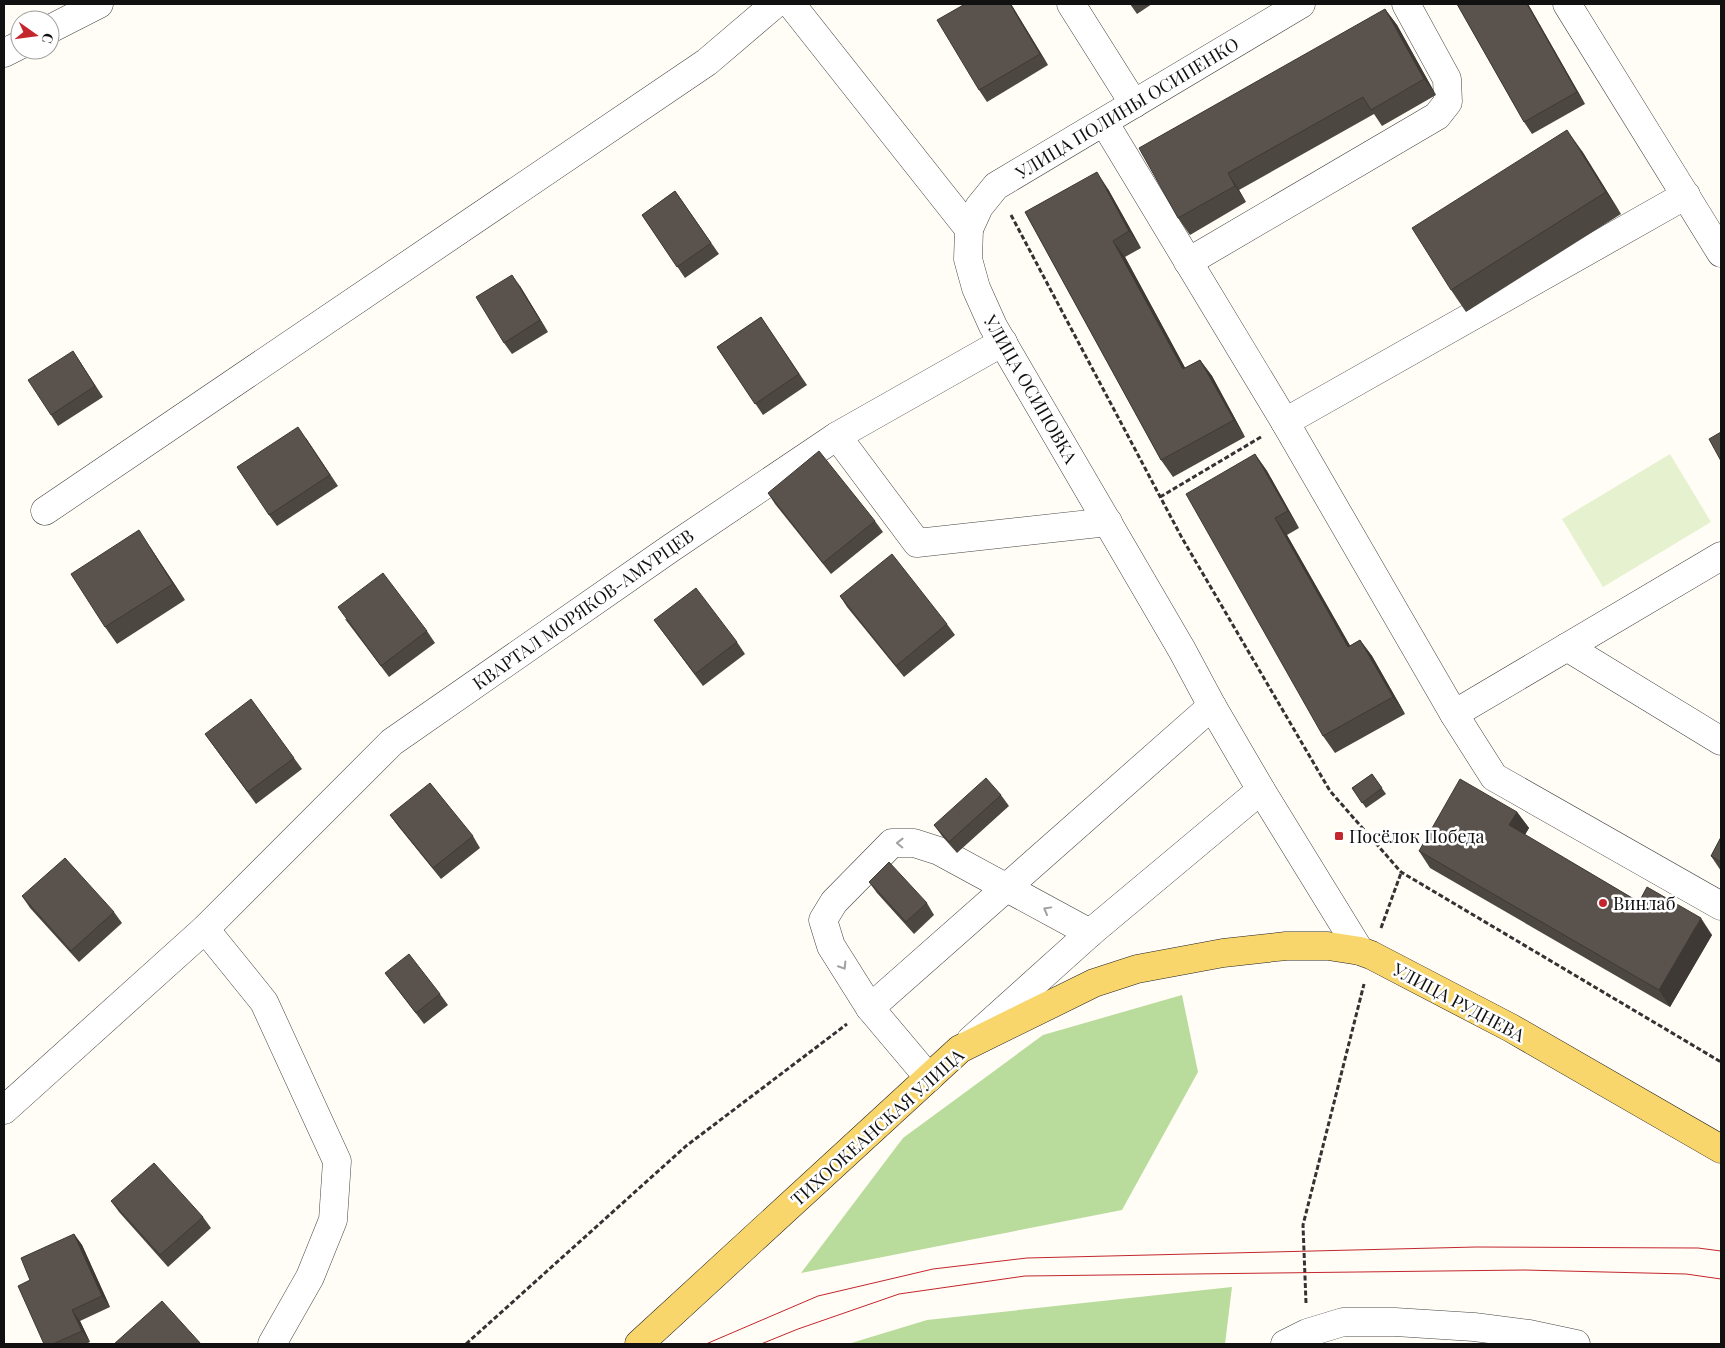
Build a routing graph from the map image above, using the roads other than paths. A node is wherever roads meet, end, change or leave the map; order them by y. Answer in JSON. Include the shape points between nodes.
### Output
{"nodes":[{"id":1,"x":99,"y":4,"type":"edge"},
{"id":2,"x":774,"y":4,"type":"edge"},
{"id":3,"x":791,"y":4,"type":"edge"},
{"id":4,"x":1071,"y":4,"type":"edge"},
{"id":5,"x":1301,"y":4,"type":"edge"},
{"id":6,"x":1406,"y":4,"type":"edge"},
{"id":7,"x":1568,"y":4,"type":"edge"},
{"id":8,"x":60,"y":24,"type":"edge"},
{"id":9,"x":1134,"y":104,"type":"junction"},
{"id":10,"x":1104,"y":122,"type":"junction"},
{"id":11,"x":1686,"y":195,"type":"junction"},
{"id":12,"x":970,"y":230,"type":"junction"},
{"id":13,"x":1721,"y":254,"type":"edge"},
{"id":14,"x":1188,"y":262,"type":"junction"},
{"id":15,"x":1003,"y":342,"type":"junction"},
{"id":16,"x":1285,"y":422,"type":"junction"},
{"id":17,"x":837,"y":436,"type":"junction"},
{"id":18,"x":45,"y":511,"type":"dead end"},
{"id":19,"x":1108,"y":522,"type":"junction"},
{"id":20,"x":1721,"y":556,"type":"edge"},
{"id":21,"x":1567,"y":647,"type":"junction"},
{"id":22,"x":1212,"y":706,"type":"junction"},
{"id":23,"x":1454,"y":714,"type":"junction"},
{"id":24,"x":1721,"y":741,"type":"edge"},
{"id":25,"x":1261,"y":790,"type":"junction"},
{"id":26,"x":1006,"y":887,"type":"junction"},
{"id":27,"x":1721,"y":906,"type":"edge"},
{"id":28,"x":205,"y":929,"type":"junction"},
{"id":29,"x":1090,"y":933,"type":"junction"},
{"id":30,"x":1366,"y":953,"type":"junction"},
{"id":31,"x":870,"y":1008,"type":"junction"},
{"id":32,"x":960,"y":1049,"type":"junction"},
{"id":33,"x":929,"y":1078,"type":"junction"},
{"id":34,"x":4,"y":1110,"type":"edge"},
{"id":35,"x":1721,"y":1149,"type":"edge"},
{"id":36,"x":1472,"y":1336,"type":"edge"},
{"id":37,"x":1296,"y":1339,"type":"edge"},
{"id":38,"x":272,"y":1344,"type":"edge"},
{"id":39,"x":639,"y":1344,"type":"edge"},
{"id":40,"x":1576,"y":1344,"type":"edge"}],
"edges":[{"from":1,"to":8,"type":"street"},
{"from":2,"to":18,"type":"street","via":[[707,62]]},
{"from":3,"to":12,"type":"street"},
{"from":4,"to":9,"type":"street"},
{"from":5,"to":9,"type":"street","name":"УЛИЦА ПОЛИНЫ ОСИПЕНКО"},
{"from":6,"to":14,"type":"street","via":[[1446,79],[1448,102],[1437,116]]},
{"from":7,"to":11,"type":"street"},
{"from":9,"to":10,"type":"street","name":"УЛИЦА ПОЛИНЫ ОСИПЕНКО"},
{"from":10,"to":12,"type":"street","name":"УЛИЦА ПОЛИНЫ ОСИПЕНКО","via":[[996,186],[979,207]]},
{"from":10,"to":14,"type":"street"},
{"from":11,"to":13,"type":"street"},
{"from":11,"to":16,"type":"street"},
{"from":12,"to":15,"type":"street","name":"УЛИЦА ОСИПОВКА","via":[[968,259],[976,288],[992,326]]},
{"from":14,"to":16,"type":"street"},
{"from":15,"to":17,"type":"street","name":"КВАРТАЛ МОРЯКОВ-АМУРЦЕВ"},
{"from":15,"to":19,"type":"street","name":"УЛИЦА ОСИПОВКА"},
{"from":16,"to":23,"type":"street"},
{"from":17,"to":19,"type":"street","via":[[916,543]]},
{"from":17,"to":28,"type":"street","name":"КВАРТАЛ МОРЯКОВ-АМУРЦЕВ","via":[[392,742]]},
{"from":19,"to":22,"type":"street","name":"УЛИЦА ОСИПОВКА"},
{"from":20,"to":21,"type":"street"},
{"from":21,"to":23,"type":"street"},
{"from":21,"to":24,"type":"street"},
{"from":22,"to":25,"type":"street","name":"УЛИЦА ОСИПОВКА"},
{"from":22,"to":26,"type":"street"},
{"from":23,"to":27,"type":"street","via":[[1494,777]]},
{"from":25,"to":29,"type":"street"},
{"from":25,"to":30,"type":"street"},
{"from":29,"to":26,"type":"street","one_way":true},
{"from":26,"to":31,"type":"street"},
{"from":26,"to":31,"type":"street","one_way":true,"via":[[939,852],[914,843],[892,843],[834,902],[823,920],[831,946]]},
{"from":28,"to":34,"type":"street","name":"КВАРТАЛ МОРЯКОВ-АМУРЦЕВ"},
{"from":28,"to":38,"type":"street","via":[[264,1002],[337,1160],[333,1220],[310,1277]]},
{"from":29,"to":32,"type":"street"},
{"from":30,"to":32,"type":"main road","name":"ТИХООКЕАНСКАЯ УЛИЦА","via":[[1328,946],[1286,946],[1223,952],[1137,969],[1094,984]]},
{"from":30,"to":35,"type":"main road","name":"УЛИЦА РУДНЕВА","via":[[1510,1028]]},
{"from":31,"to":33,"type":"street"},
{"from":32,"to":33,"type":"main road","name":"ТИХООКЕАНСКАЯ УЛИЦА"},
{"from":33,"to":39,"type":"main road","name":"ТИХООКЕАНСКАЯ УЛИЦА"},
{"from":36,"to":37,"type":"street","via":[[1395,1322],[1343,1322]]},
{"from":36,"to":40,"type":"street","via":[[1529,1334]]}]}
